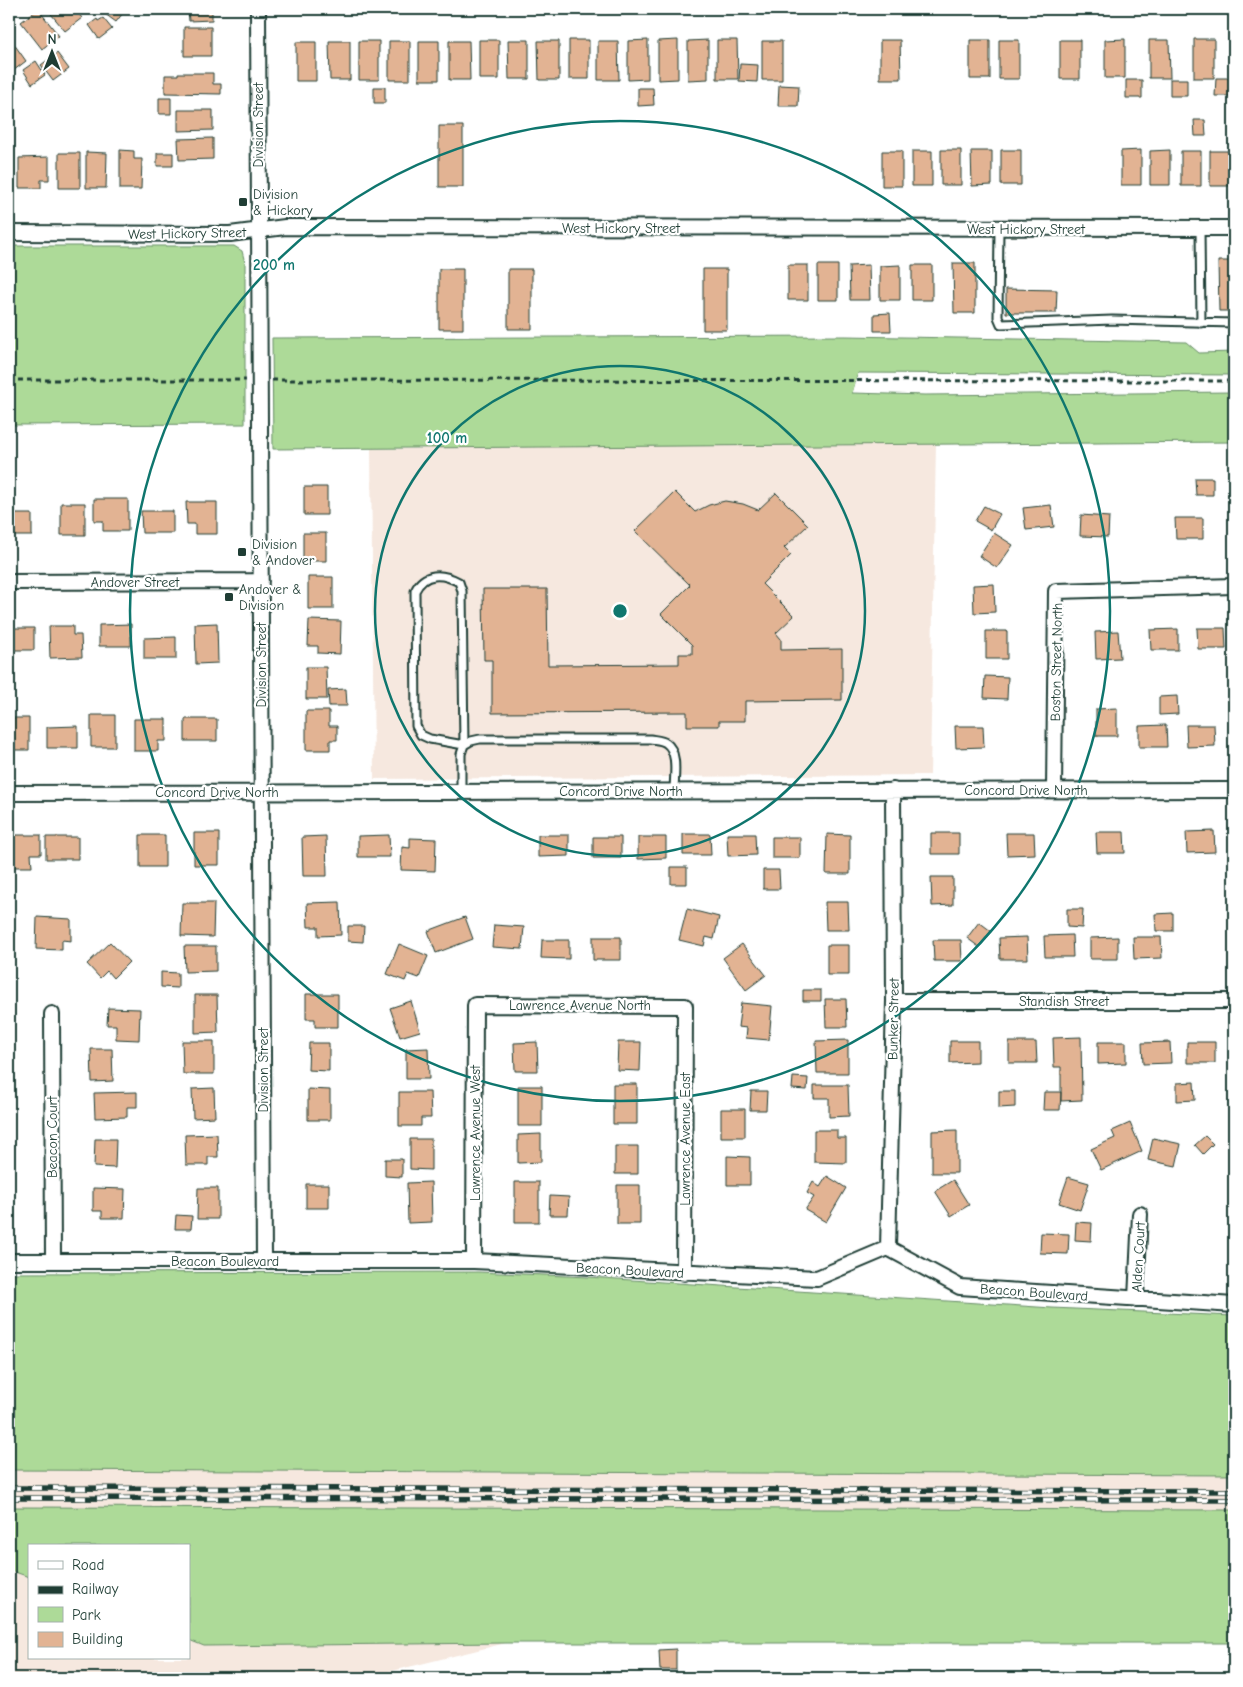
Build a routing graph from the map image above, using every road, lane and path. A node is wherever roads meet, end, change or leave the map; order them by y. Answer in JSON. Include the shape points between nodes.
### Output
{"nodes":[{"id":1,"x":258,"y":9,"type":"edge"},
{"id":2,"x":1200,"y":228,"type":"junction"},
{"id":3,"x":1234,"y":228,"type":"edge"},
{"id":4,"x":999,"y":229,"type":"junction"},
{"id":5,"x":9,"y":232,"type":"edge"},
{"id":6,"x":258,"y":232,"type":"junction"},
{"id":7,"x":1201,"y":323,"type":"junction"},
{"id":8,"x":1234,"y":323,"type":"edge"},
{"id":9,"x":9,"y":380,"type":"edge"},
{"id":10,"x":246,"y":380,"type":"dead end"},
{"id":11,"x":269,"y":380,"type":"dead end"},
{"id":12,"x":1234,"y":381,"type":"edge"},
{"id":13,"x":261,"y":581,"type":"junction"},
{"id":14,"x":9,"y":582,"type":"edge"},
{"id":15,"x":1234,"y":586,"type":"edge"},
{"id":16,"x":464,"y":745,"type":"junction"},
{"id":17,"x":893,"y":790,"type":"junction"},
{"id":18,"x":1054,"y":790,"type":"junction"},
{"id":19,"x":1234,"y":790,"type":"edge"},
{"id":20,"x":461,"y":791,"type":"junction"},
{"id":21,"x":674,"y":791,"type":"junction"},
{"id":22,"x":262,"y":792,"type":"junction"},
{"id":23,"x":9,"y":793,"type":"edge"},
{"id":24,"x":894,"y":1001,"type":"junction"},
{"id":25,"x":1234,"y":1001,"type":"edge"},
{"id":26,"x":475,"y":1005,"type":"joint"},
{"id":27,"x":685,"y":1006,"type":"joint"},
{"id":28,"x":52,"y":1014,"type":"dead end"},
{"id":29,"x":1140,"y":1214,"type":"dead end"},
{"id":30,"x":888,"y":1248,"type":"junction"},
{"id":31,"x":9,"y":1261,"type":"edge"},
{"id":32,"x":53,"y":1261,"type":"junction"},
{"id":33,"x":264,"y":1261,"type":"junction"},
{"id":34,"x":474,"y":1261,"type":"junction"},
{"id":35,"x":684,"y":1273,"type":"junction"},
{"id":36,"x":1136,"y":1299,"type":"junction"},
{"id":37,"x":1234,"y":1305,"type":"edge"}],
"edges":[{"from":1,"to":6,"type":"street","name":"Division Street"},
{"from":2,"to":3,"type":"street","name":"West Hickory Street"},
{"from":2,"to":4,"type":"street","name":"West Hickory Street"},
{"from":2,"to":7,"type":"lane"},
{"from":4,"to":6,"type":"street","name":"West Hickory Street","via":[[285,227]]},
{"from":4,"to":7,"type":"lane","via":[[998,317],[1001,324],[1112,320]]},
{"from":5,"to":6,"type":"street","name":"West Hickory Street"},
{"from":6,"to":13,"type":"street","name":"Division Street"},
{"from":7,"to":8,"type":"lane"},
{"from":9,"to":10,"type":"path"},
{"from":11,"to":12,"type":"path"},
{"from":13,"to":14,"type":"street","name":"Andover Street"},
{"from":13,"to":22,"type":"street","name":"Division Street"},
{"from":15,"to":18,"type":"street","name":"Boston Street North","via":[[1056,591]]},
{"from":16,"to":16,"type":"lane","via":[[462,590],[459,582],[449,576],[429,576],[419,582],[415,591],[416,726],[421,735],[430,739]]},
{"from":16,"to":20,"type":"lane"},
{"from":16,"to":21,"type":"lane","via":[[480,739],[650,739],[665,742],[672,748],[674,757]]},
{"from":17,"to":18,"type":"street","name":"Concord Drive North"},
{"from":17,"to":21,"type":"street","name":"Concord Drive North"},
{"from":17,"to":24,"type":"street","name":"Bunker Street"},
{"from":18,"to":19,"type":"street","name":"Concord Drive North"},
{"from":20,"to":21,"type":"street","name":"Concord Drive North"},
{"from":20,"to":22,"type":"street","name":"Concord Drive North"},
{"from":22,"to":23,"type":"street","name":"Concord Drive North"},
{"from":22,"to":33,"type":"street","name":"Division Street"},
{"from":24,"to":25,"type":"street","name":"Standish Street"},
{"from":24,"to":30,"type":"street","name":"Bunker Street"},
{"from":26,"to":27,"type":"street","name":"Lawrence Avenue North"},
{"from":26,"to":34,"type":"street","name":"Lawrence Avenue West"},
{"from":27,"to":35,"type":"street","name":"Lawrence Avenue East"},
{"from":28,"to":32,"type":"street","name":"Beacon Court"},
{"from":29,"to":36,"type":"street","name":"Alden Court"},
{"from":30,"to":35,"type":"street","name":"Beacon Boulevard","via":[[817,1278]]},
{"from":30,"to":36,"type":"street","name":"Beacon Boulevard","via":[[960,1287]]},
{"from":31,"to":32,"type":"street","name":"Beacon Boulevard"},
{"from":32,"to":33,"type":"street","name":"Beacon Boulevard"},
{"from":33,"to":34,"type":"street","name":"Beacon Boulevard"},
{"from":34,"to":35,"type":"street","name":"Beacon Boulevard"},
{"from":36,"to":37,"type":"street","name":"Beacon Boulevard"}]}
